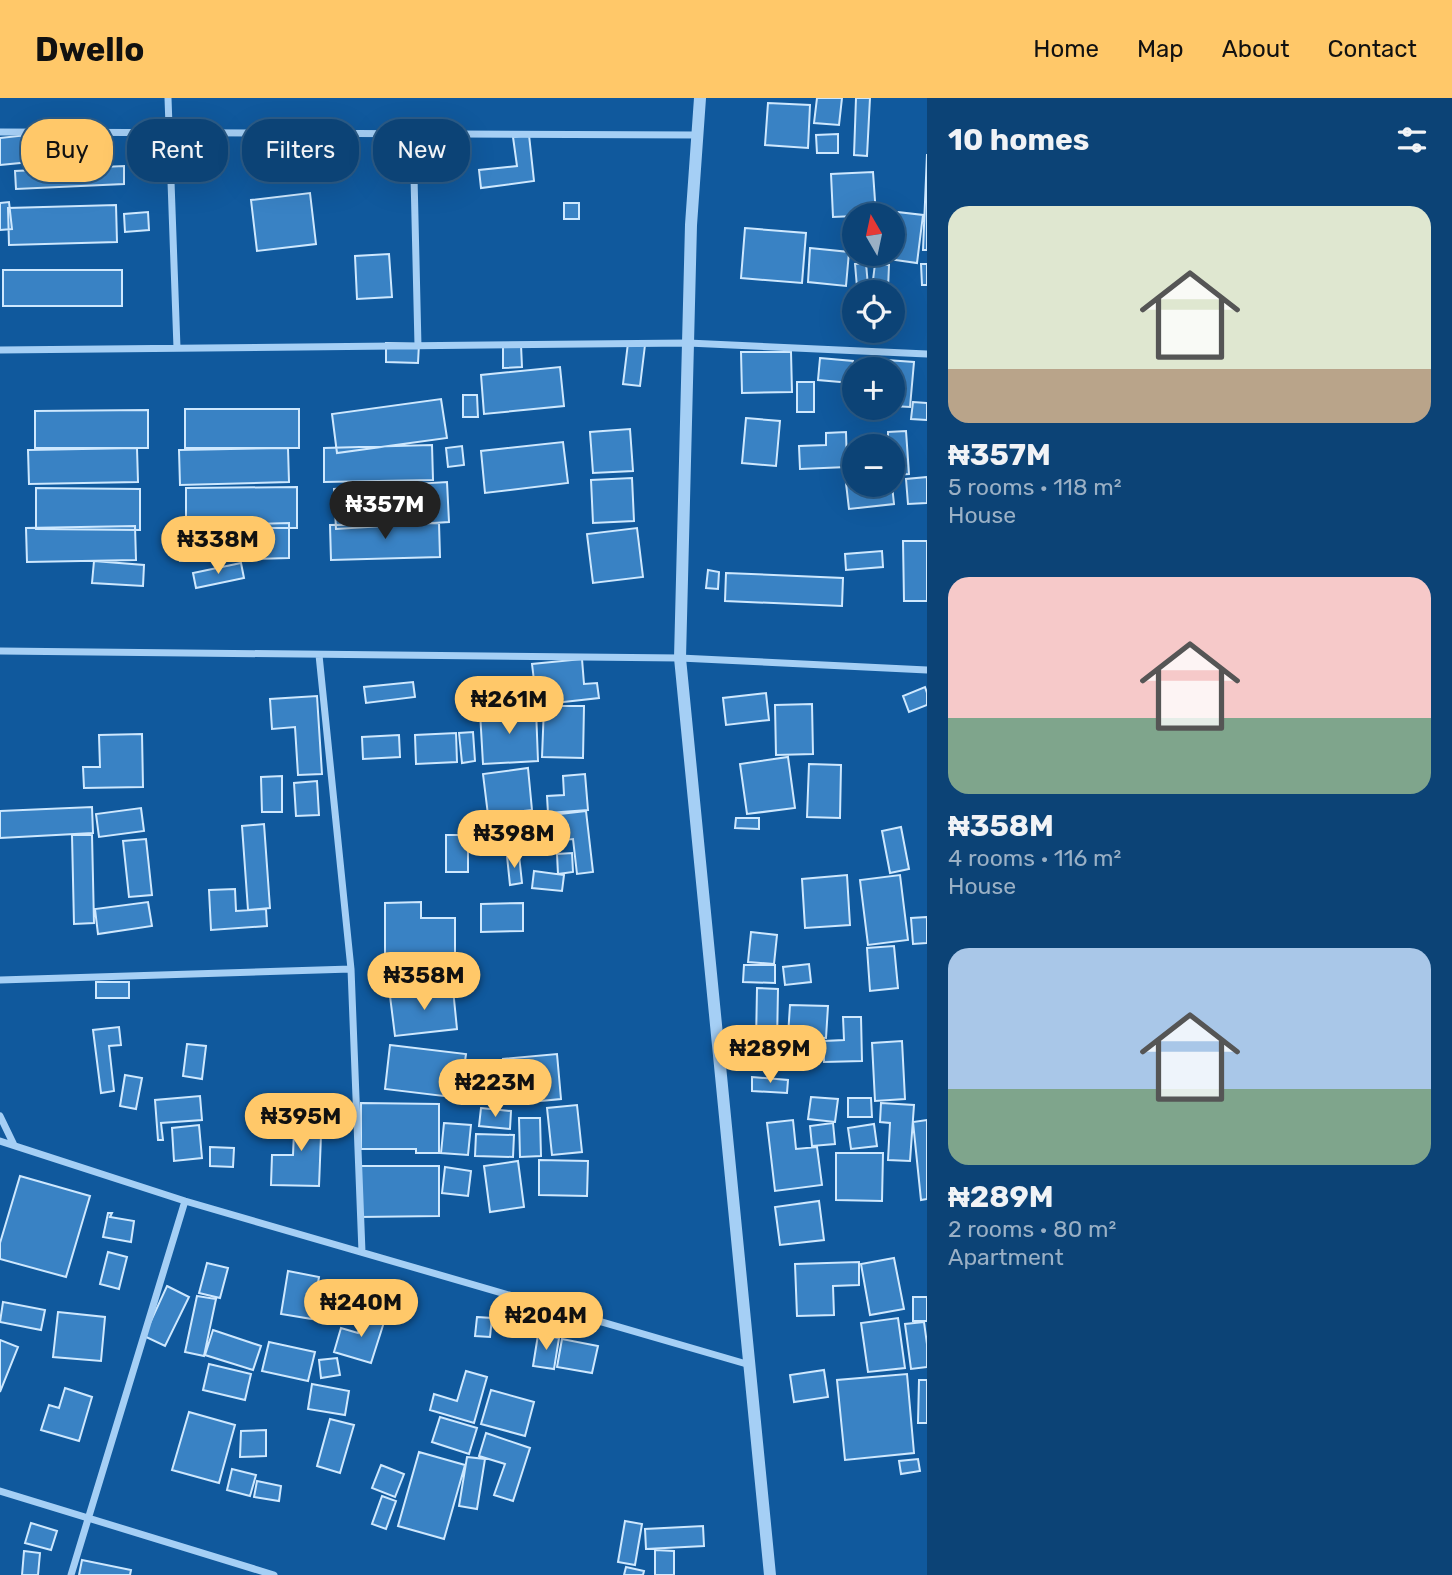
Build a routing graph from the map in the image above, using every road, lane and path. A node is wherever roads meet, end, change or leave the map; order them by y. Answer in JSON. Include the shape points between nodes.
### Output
{"nodes":[{"id":1,"x":168,"y":98,"type":"edge"},
{"id":2,"x":700,"y":98,"type":"edge"},
{"id":3,"x":169,"y":119,"type":"edge"},
{"id":4,"x":0,"y":132,"type":"edge"},
{"id":5,"x":127,"y":133,"type":"edge"},
{"id":6,"x":228,"y":134,"type":"edge"},
{"id":7,"x":373,"y":134,"type":"edge"},
{"id":8,"x":470,"y":134,"type":"edge"},
{"id":9,"x":698,"y":135,"type":"junction"},
{"id":10,"x":172,"y":182,"type":"edge"},
{"id":11,"x":414,"y":182,"type":"edge"},
{"id":12,"x":688,"y":343,"type":"junction"},
{"id":13,"x":418,"y":346,"type":"junction"},
{"id":14,"x":177,"y":348,"type":"junction"},
{"id":15,"x":0,"y":350,"type":"edge"},
{"id":16,"x":927,"y":354,"type":"edge"},
{"id":17,"x":0,"y":651,"type":"edge"},
{"id":18,"x":319,"y":655,"type":"junction"},
{"id":19,"x":680,"y":658,"type":"junction"},
{"id":20,"x":927,"y":670,"type":"edge"},
{"id":21,"x":351,"y":969,"type":"junction"},
{"id":22,"x":0,"y":981,"type":"edge"},
{"id":23,"x":0,"y":1116,"type":"edge"},
{"id":24,"x":0,"y":1141,"type":"edge"},
{"id":25,"x":14,"y":1145,"type":"junction"},
{"id":26,"x":184,"y":1201,"type":"junction"},
{"id":27,"x":362,"y":1252,"type":"junction"},
{"id":28,"x":750,"y":1365,"type":"junction"},
{"id":29,"x":0,"y":1491,"type":"edge"},
{"id":30,"x":88,"y":1518,"type":"junction"},
{"id":31,"x":71,"y":1575,"type":"edge"},
{"id":32,"x":274,"y":1575,"type":"edge"},
{"id":33,"x":770,"y":1575,"type":"edge"}],
"edges":[{"from":1,"to":3,"type":"street"},
{"from":2,"to":9,"type":"street"},
{"from":4,"to":5,"type":"street"},
{"from":6,"to":7,"type":"street"},
{"from":8,"to":9,"type":"street"},
{"from":9,"to":12,"type":"street"},
{"from":10,"to":14,"type":"street"},
{"from":11,"to":13,"type":"street"},
{"from":12,"to":13,"type":"street"},
{"from":12,"to":16,"type":"street"},
{"from":12,"to":19,"type":"street"},
{"from":13,"to":14,"type":"street"},
{"from":14,"to":15,"type":"street"},
{"from":17,"to":18,"type":"street"},
{"from":18,"to":19,"type":"street"},
{"from":18,"to":21,"type":"street"},
{"from":19,"to":20,"type":"street"},
{"from":19,"to":28,"type":"street"},
{"from":21,"to":22,"type":"street"},
{"from":21,"to":27,"type":"street"},
{"from":23,"to":25,"type":"street"},
{"from":24,"to":25,"type":"street"},
{"from":25,"to":26,"type":"street"},
{"from":26,"to":27,"type":"street"},
{"from":26,"to":30,"type":"street"},
{"from":27,"to":28,"type":"street"},
{"from":28,"to":33,"type":"street"},
{"from":29,"to":30,"type":"street"},
{"from":30,"to":31,"type":"street"},
{"from":30,"to":32,"type":"street"}]}
